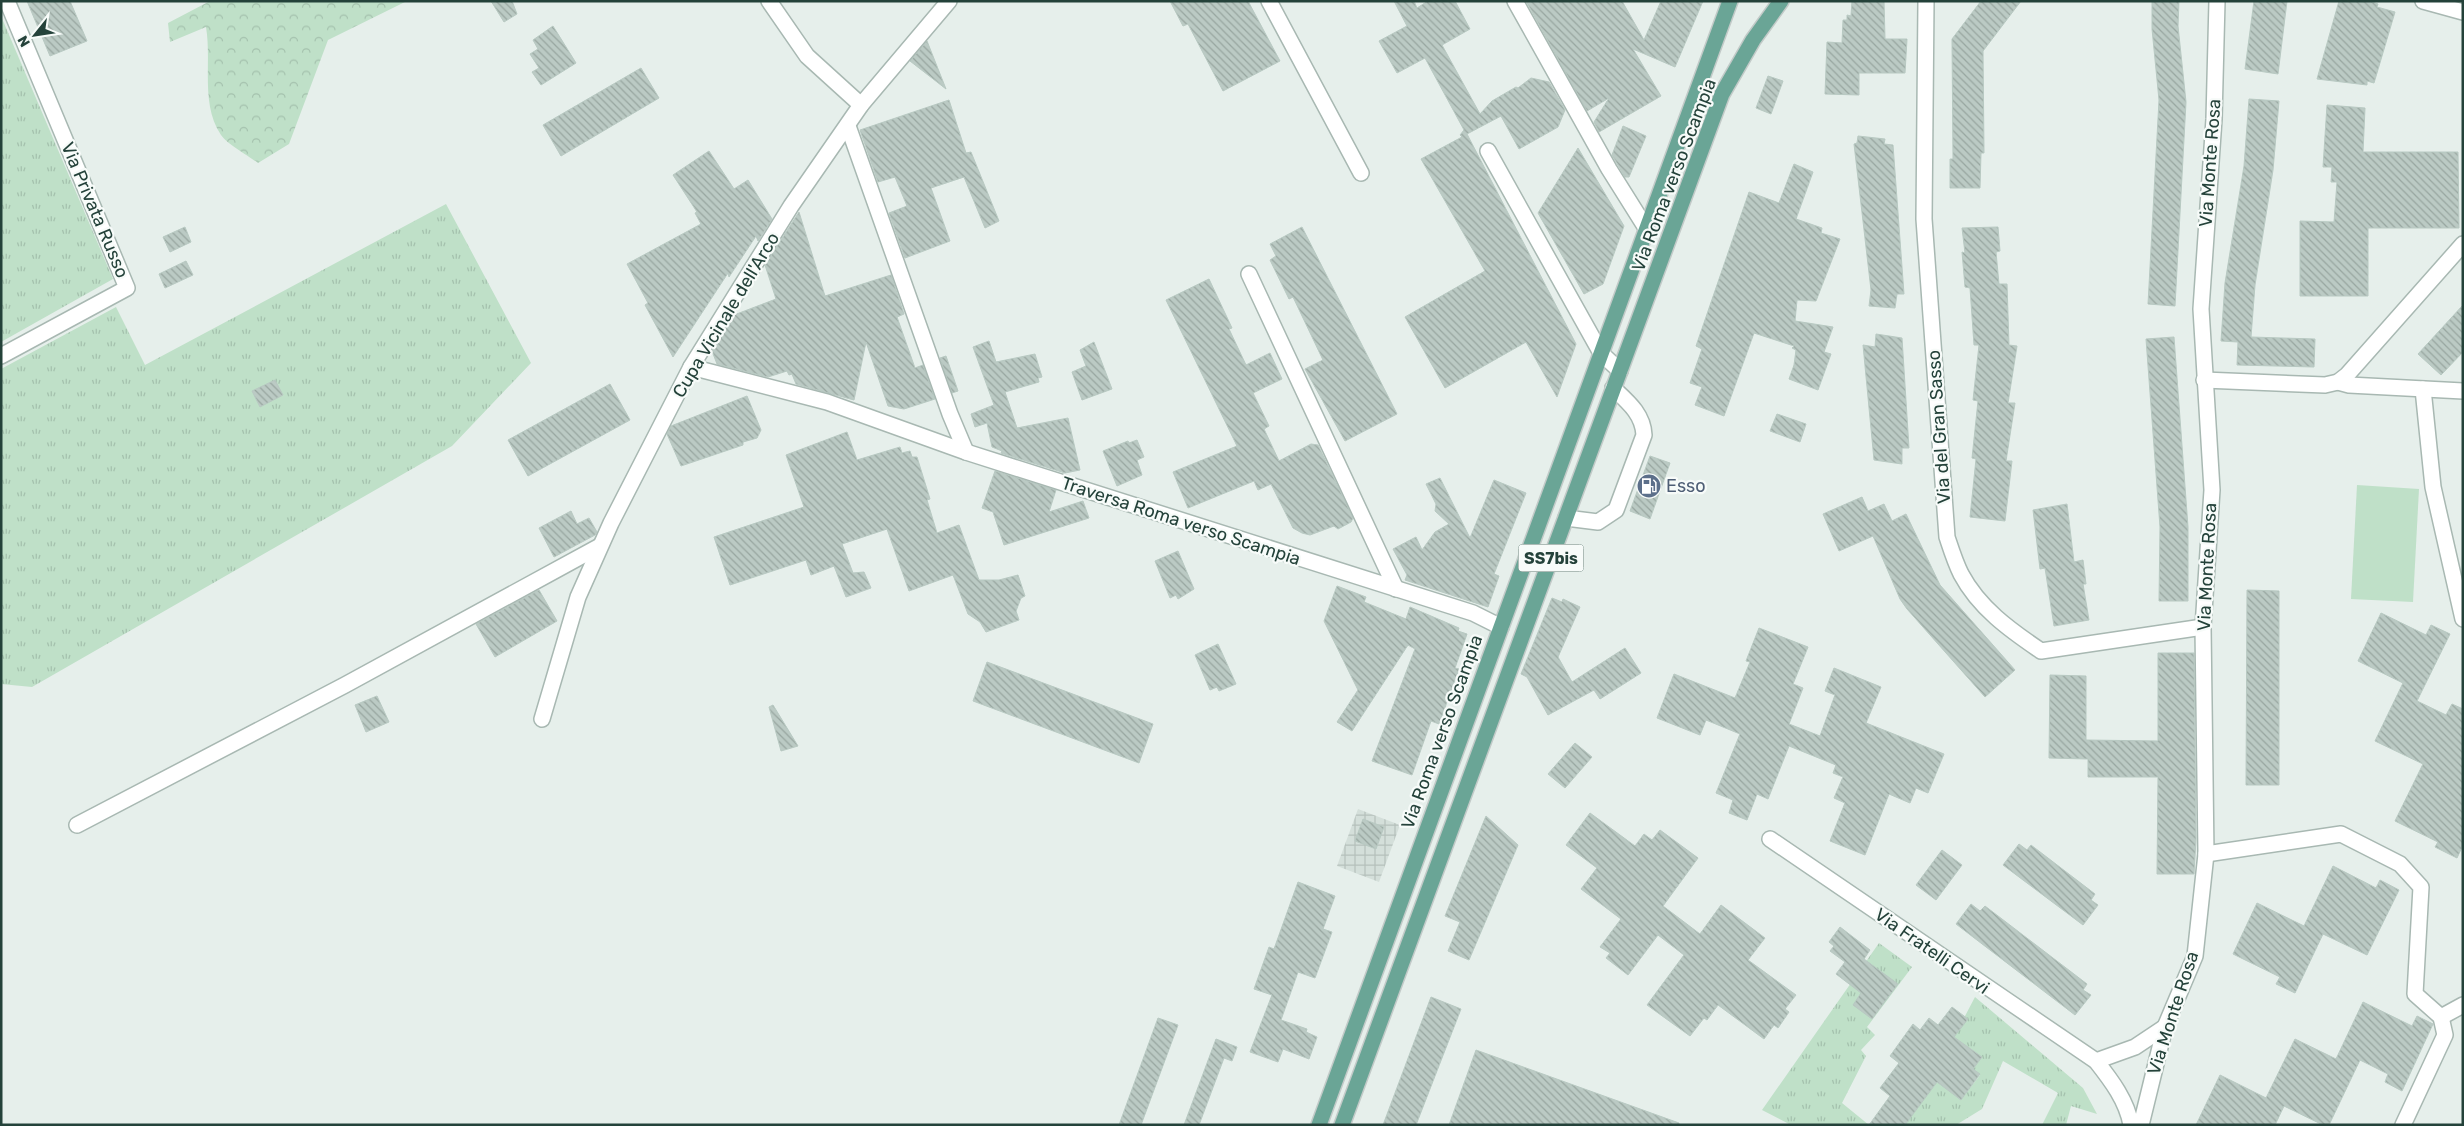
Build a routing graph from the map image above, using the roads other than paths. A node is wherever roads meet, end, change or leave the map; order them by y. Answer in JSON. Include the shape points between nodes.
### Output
{"nodes":[{"id":1,"x":7,"y":1,"type":"edge"},
{"id":2,"x":769,"y":1,"type":"edge"},
{"id":3,"x":949,"y":1,"type":"edge"},
{"id":4,"x":1270,"y":1,"type":"edge"},
{"id":5,"x":1514,"y":1,"type":"edge"},
{"id":6,"x":1730,"y":1,"type":"edge"},
{"id":7,"x":1780,"y":1,"type":"edge"},
{"id":8,"x":1926,"y":1,"type":"edge"},
{"id":9,"x":2218,"y":1,"type":"edge"},
{"id":10,"x":2423,"y":1,"type":"edge"},
{"id":11,"x":2463,"y":12,"type":"edge"},
{"id":12,"x":861,"y":105,"type":"junction"},
{"id":13,"x":848,"y":126,"type":"junction"},
{"id":14,"x":1488,"y":150,"type":"dead end"},
{"id":15,"x":1361,"y":173,"type":"dead end"},
{"id":16,"x":1646,"y":228,"type":"junction"},
{"id":17,"x":2463,"y":244,"type":"edge"},
{"id":18,"x":1249,"y":274,"type":"dead end"},
{"id":19,"x":1601,"y":353,"type":"junction"},
{"id":20,"x":1,"y":356,"type":"edge"},
{"id":21,"x":690,"y":367,"type":"junction"},
{"id":22,"x":1620,"y":371,"type":"junction"},
{"id":23,"x":2204,"y":380,"type":"junction"},
{"id":24,"x":2338,"y":382,"type":"junction"},
{"id":25,"x":1613,"y":388,"type":"junction"},
{"id":26,"x":2423,"y":389,"type":"junction"},
{"id":27,"x":2463,"y":391,"type":"edge"},
{"id":28,"x":966,"y":452,"type":"junction"},
{"id":29,"x":1566,"y":518,"type":"junction"},
{"id":30,"x":600,"y":546,"type":"junction"},
{"id":31,"x":1396,"y":589,"type":"junction"},
{"id":32,"x":2463,"y":619,"type":"edge"},
{"id":33,"x":1501,"y":627,"type":"junction"},
{"id":34,"x":2203,"y":627,"type":"junction"},
{"id":35,"x":542,"y":720,"type":"dead end"},
{"id":36,"x":77,"y":824,"type":"dead end"},
{"id":37,"x":1770,"y":839,"type":"dead end"},
{"id":38,"x":2206,"y":854,"type":"junction"},
{"id":39,"x":2463,"y":1004,"type":"edge"},
{"id":40,"x":2442,"y":1017,"type":"junction"},
{"id":41,"x":2165,"y":1027,"type":"junction"},
{"id":42,"x":2096,"y":1062,"type":"junction"},
{"id":43,"x":1319,"y":1125,"type":"edge"},
{"id":44,"x":1342,"y":1125,"type":"edge"},
{"id":45,"x":2132,"y":1125,"type":"edge"},
{"id":46,"x":2141,"y":1125,"type":"edge"},
{"id":47,"x":2403,"y":1125,"type":"edge"}],
"edges":[{"from":1,"to":20,"type":"street","name":"Via Privata Russo","via":[[127,288]]},
{"from":2,"to":12,"type":"street","via":[[808,56]]},
{"from":3,"to":12,"type":"street","name":"Cupa Vicinale dell'Arco"},
{"from":4,"to":15,"type":"street"},
{"from":5,"to":16,"type":"street"},
{"from":6,"to":16,"type":"main road","name":"Via Roma verso Scampia","number":"SS7bis"},
{"from":7,"to":22,"type":"main road","name":"Via Roma verso Scampia","number":"SS7bis","via":[[1722,94]]},
{"from":8,"to":34,"type":"street","name":"Via del Gran Sasso","via":[[1924,219],[1947,537],[1961,574],[1980,603],[2041,651]]},
{"from":9,"to":23,"type":"street","name":"Via Monte Rosa","via":[[2214,119],[2201,309]]},
{"from":10,"to":11,"type":"street"},
{"from":12,"to":13,"type":"street","name":"Cupa Vicinale dell'Arco"},
{"from":13,"to":21,"type":"street","name":"Cupa Vicinale dell'Arco","via":[[791,206]]},
{"from":13,"to":28,"type":"street"},
{"from":14,"to":19,"type":"street"},
{"from":16,"to":19,"type":"main road","name":"Via Roma verso Scampia","number":"SS7bis"},
{"from":17,"to":24,"type":"street"},
{"from":18,"to":31,"type":"street"},
{"from":19,"to":22,"type":"street"},
{"from":19,"to":33,"type":"main road","name":"Via Roma verso Scampia","number":"SS7bis"},
{"from":21,"to":28,"type":"street","name":"Traversa Roma verso Scampia","via":[[827,402]]},
{"from":21,"to":30,"type":"street","name":"Cupa Vicinale dell'Arco"},
{"from":22,"to":25,"type":"main road","name":"Via Roma verso Scampia","number":"SS7bis"},
{"from":23,"to":24,"type":"street","via":[[2325,385]]},
{"from":23,"to":34,"type":"street","name":"Via Monte Rosa","via":[[2212,490]]},
{"from":24,"to":26,"type":"street"},
{"from":25,"to":29,"type":"main road","name":"Via Roma verso Scampia","number":"SS7bis"},
{"from":25,"to":29,"type":"street","via":[[1635,410],[1644,424],[1644,435],[1616,510],[1598,522]]},
{"from":26,"to":27,"type":"street"},
{"from":26,"to":32,"type":"street","via":[[2433,487]]},
{"from":28,"to":31,"type":"street","name":"Traversa Roma verso Scampia"},
{"from":29,"to":44,"type":"main road","name":"Via Roma verso Scampia","number":"SS7bis"},
{"from":30,"to":35,"type":"street","name":"Cupa Vicinale dell'Arco","via":[[578,597]]},
{"from":30,"to":36,"type":"street","via":[[345,685]]},
{"from":31,"to":33,"type":"street","name":"Traversa Roma verso Scampia","via":[[1473,613]]},
{"from":33,"to":43,"type":"main road","name":"Via Roma verso Scampia","number":"SS7bis"},
{"from":34,"to":38,"type":"street","name":"Via Monte Rosa"},
{"from":37,"to":42,"type":"street","name":"Via Fratelli Cervi"},
{"from":38,"to":40,"type":"street","via":[[2341,834],[2400,864],[2421,887],[2415,994]]},
{"from":38,"to":41,"type":"street","name":"Via Monte Rosa","via":[[2195,956]]},
{"from":39,"to":40,"type":"street"},
{"from":40,"to":47,"type":"street","via":[[2446,1035]]},
{"from":41,"to":42,"type":"street","via":[[2134,1047]]},
{"from":41,"to":46,"type":"street","name":"Via Monte Rosa"},
{"from":42,"to":45,"type":"street","name":"Via Fratelli Cervi","via":[[2113,1082]]}]}
